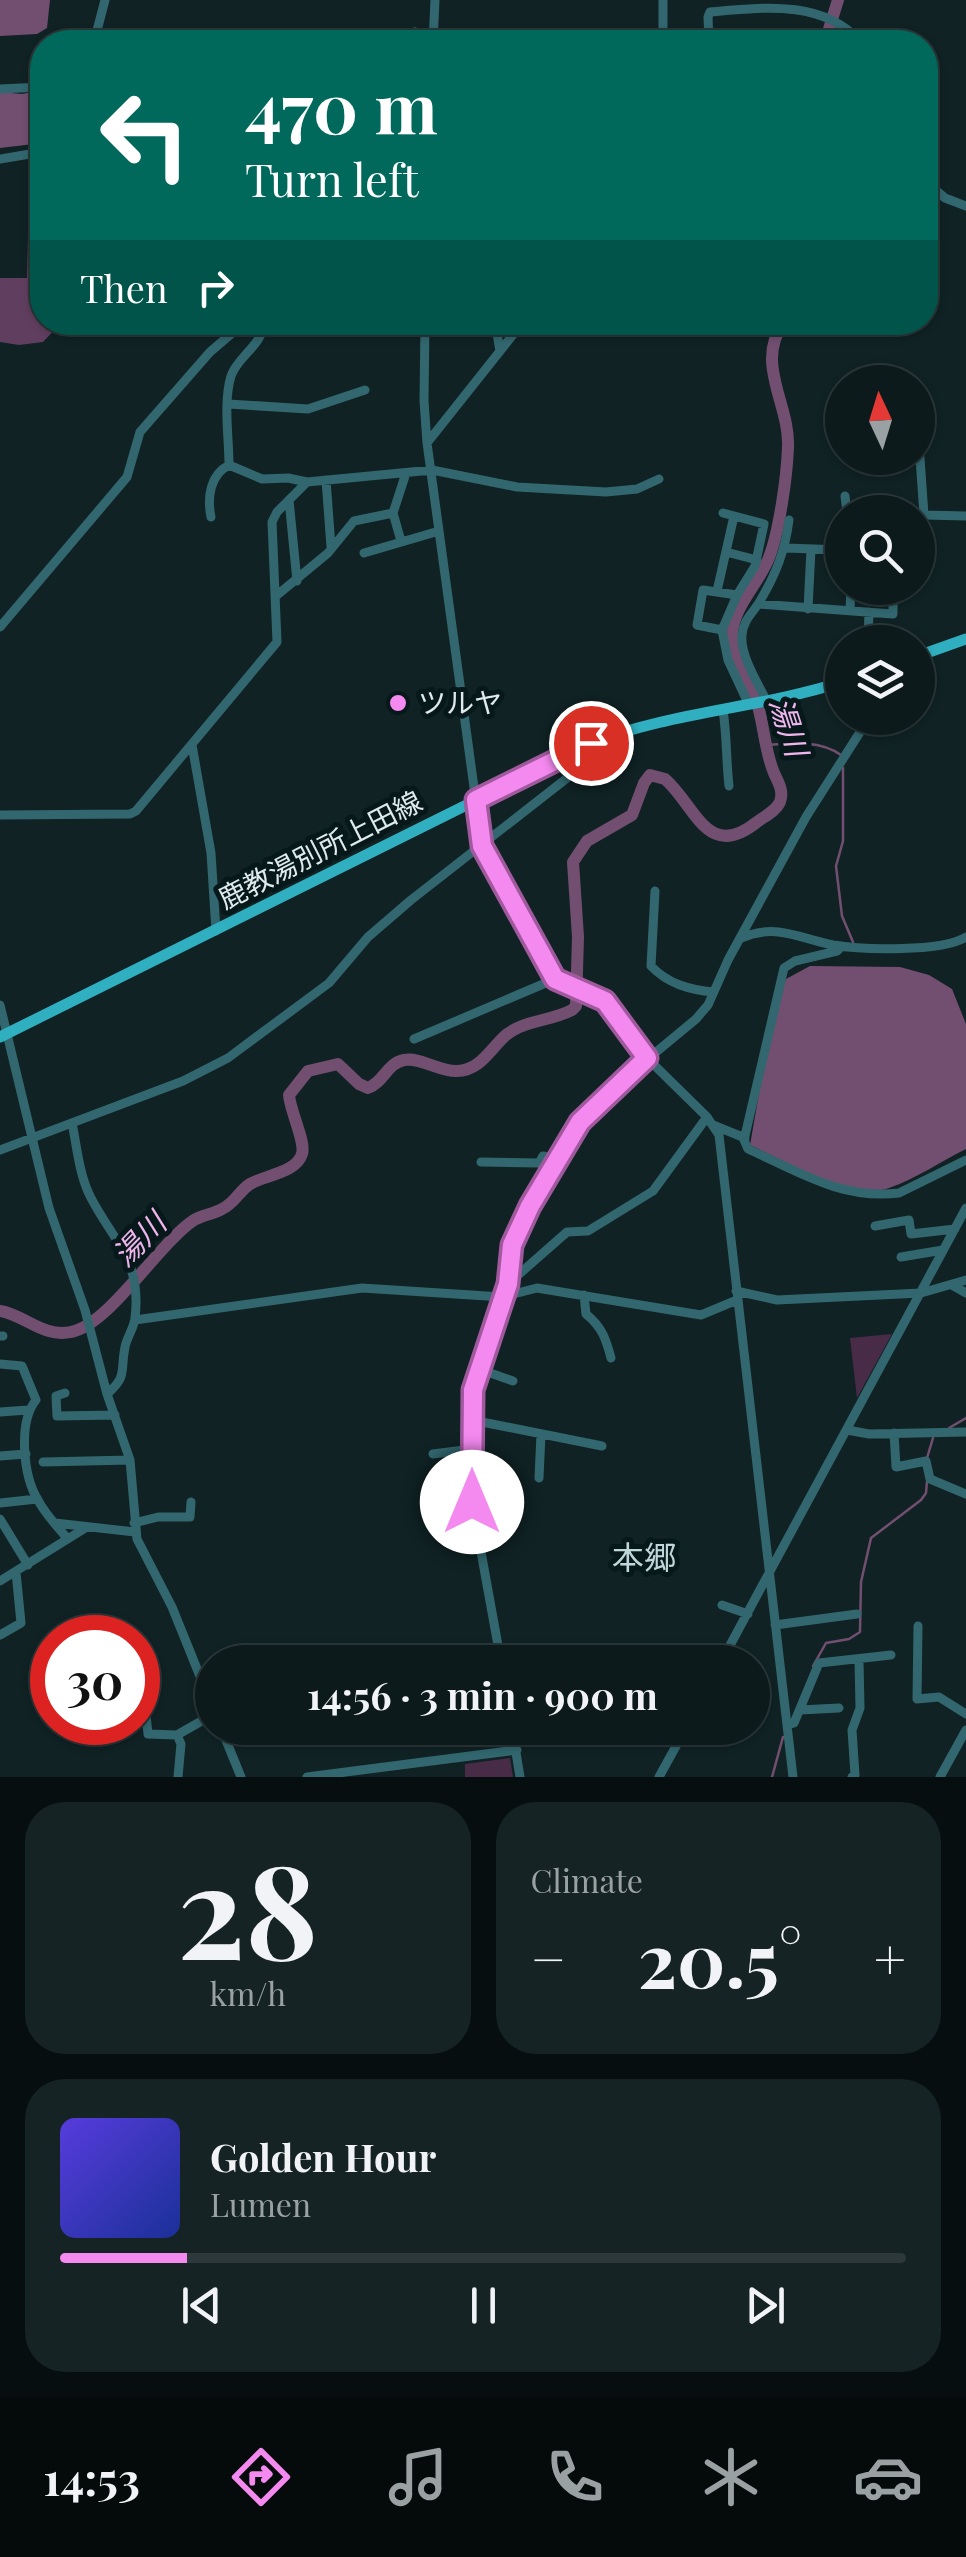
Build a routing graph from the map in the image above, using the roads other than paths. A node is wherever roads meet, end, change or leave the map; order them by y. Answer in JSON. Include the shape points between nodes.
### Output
{"nodes":[{"id":1,"x":105,"y":0,"type":"edge"},
{"id":2,"x":434,"y":0,"type":"edge"},
{"id":3,"x":663,"y":0,"type":"edge"},
{"id":4,"x":785,"y":2,"type":"edge"},
{"id":5,"x":762,"y":4,"type":"edge"},
{"id":6,"x":97,"y":30,"type":"edge"},
{"id":7,"x":433,"y":30,"type":"edge"},
{"id":8,"x":663,"y":30,"type":"edge"},
{"id":9,"x":709,"y":30,"type":"edge"},
{"id":10,"x":851,"y":30,"type":"edge"},
{"id":11,"x":30,"y":87,"type":"edge"},
{"id":12,"x":0,"y":89,"type":"edge"},
{"id":13,"x":30,"y":154,"type":"edge"},
{"id":14,"x":0,"y":159,"type":"edge"},
{"id":15,"x":938,"y":192,"type":"edge"},
{"id":16,"x":966,"y":206,"type":"edge"},
{"id":17,"x":230,"y":335,"type":"edge"},
{"id":18,"x":260,"y":335,"type":"edge"},
{"id":19,"x":425,"y":335,"type":"edge"},
{"id":20,"x":497,"y":335,"type":"edge"},
{"id":21,"x":513,"y":335,"type":"edge"},
{"id":22,"x":500,"y":351,"type":"junction"},
{"id":23,"x":365,"y":390,"type":"dead end"},
{"id":24,"x":228,"y":404,"type":"junction"},
{"id":25,"x":427,"y":442,"type":"junction"},
{"id":26,"x":230,"y":465,"type":"junction"},
{"id":27,"x":432,"y":470,"type":"junction"},
{"id":28,"x":406,"y":473,"type":"junction"},
{"id":29,"x":921,"y":475,"type":"edge"},
{"id":30,"x":659,"y":479,"type":"dead end"},
{"id":31,"x":326,"y":480,"type":"junction"},
{"id":32,"x":308,"y":482,"type":"junction"},
{"id":33,"x":289,"y":500,"type":"junction"},
{"id":34,"x":722,"y":512,"type":"dead end"},
{"id":35,"x":393,"y":513,"type":"junction"},
{"id":36,"x":734,"y":516,"type":"junction"},
{"id":37,"x":966,"y":516,"type":"edge"},
{"id":38,"x":211,"y":517,"type":"dead end"},
{"id":39,"x":789,"y":520,"type":"dead end"},
{"id":40,"x":439,"y":531,"type":"junction"},
{"id":41,"x":401,"y":541,"type":"junction"},
{"id":42,"x":331,"y":548,"type":"junction"},
{"id":43,"x":786,"y":548,"type":"junction"},
{"id":44,"x":811,"y":549,"type":"junction"},
{"id":45,"x":825,"y":549,"type":"edge"},
{"id":46,"x":726,"y":552,"type":"junction"},
{"id":47,"x":364,"y":553,"type":"dead end"},
{"id":48,"x":757,"y":560,"type":"junction"},
{"id":49,"x":297,"y":581,"type":"junction"},
{"id":50,"x":717,"y":591,"type":"junction"},
{"id":51,"x":737,"y":595,"type":"junction"},
{"id":52,"x":276,"y":596,"type":"junction"},
{"id":53,"x":759,"y":604,"type":"junction"},
{"id":54,"x":850,"y":605,"type":"edge"},
{"id":55,"x":893,"y":605,"type":"edge"},
{"id":56,"x":808,"y":609,"type":"junction"},
{"id":57,"x":850,"y":610,"type":"junction"},
{"id":58,"x":869,"y":612,"type":"junction"},
{"id":59,"x":869,"y":625,"type":"edge"},
{"id":60,"x":0,"y":628,"type":"edge"},
{"id":61,"x":722,"y":630,"type":"junction"},
{"id":62,"x":966,"y":640,"type":"edge"},
{"id":63,"x":935,"y":650,"type":"edge"},
{"id":64,"x":825,"y":686,"type":"edge"},
{"id":65,"x":758,"y":703,"type":"junction"},
{"id":66,"x":723,"y":710,"type":"junction"},
{"id":67,"x":624,"y":730,"type":"junction"},
{"id":68,"x":858,"y":735,"type":"edge"},
{"id":69,"x":192,"y":745,"type":"junction"},
{"id":70,"x":729,"y":786,"type":"dead end"},
{"id":71,"x":476,"y":800,"type":"junction"},
{"id":72,"x":0,"y":815,"type":"edge"},
{"id":73,"x":482,"y":846,"type":"junction"},
{"id":74,"x":655,"y":890,"type":"dead end"},
{"id":75,"x":216,"y":931,"type":"junction"},
{"id":76,"x":966,"y":937,"type":"edge"},
{"id":77,"x":741,"y":938,"type":"junction"},
{"id":78,"x":842,"y":946,"type":"junction"},
{"id":79,"x":555,"y":979,"type":"junction"},
{"id":80,"x":714,"y":992,"type":"junction"},
{"id":81,"x":0,"y":1005,"type":"edge"},
{"id":82,"x":4,"y":1035,"type":"edge"},
{"id":83,"x":414,"y":1039,"type":"dead end"},
{"id":84,"x":647,"y":1058,"type":"junction"},
{"id":85,"x":710,"y":1121,"type":"junction"},
{"id":86,"x":72,"y":1123,"type":"junction"},
{"id":87,"x":34,"y":1138,"type":"junction"},
{"id":88,"x":745,"y":1138,"type":"junction"},
{"id":89,"x":0,"y":1150,"type":"edge"},
{"id":90,"x":558,"y":1159,"type":"junction"},
{"id":91,"x":966,"y":1160,"type":"edge"},
{"id":92,"x":481,"y":1162,"type":"dead end"},
{"id":93,"x":966,"y":1208,"type":"edge"},
{"id":94,"x":875,"y":1226,"type":"dead end"},
{"id":95,"x":955,"y":1228,"type":"junction"},
{"id":96,"x":942,"y":1250,"type":"junction"},
{"id":97,"x":901,"y":1256,"type":"dead end"},
{"id":98,"x":966,"y":1280,"type":"edge"},
{"id":99,"x":508,"y":1284,"type":"junction"},
{"id":100,"x":952,"y":1285,"type":"junction"},
{"id":101,"x":921,"y":1293,"type":"junction"},
{"id":102,"x":966,"y":1293,"type":"edge"},
{"id":103,"x":584,"y":1295,"type":"junction"},
{"id":104,"x":736,"y":1296,"type":"junction"},
{"id":105,"x":502,"y":1297,"type":"junction"},
{"id":106,"x":135,"y":1320,"type":"junction"},
{"id":107,"x":611,"y":1358,"type":"dead end"},
{"id":108,"x":0,"y":1364,"type":"edge"},
{"id":109,"x":479,"y":1368,"type":"junction"},
{"id":110,"x":513,"y":1381,"type":"dead end"},
{"id":111,"x":65,"y":1393,"type":"dead end"},
{"id":112,"x":107,"y":1394,"type":"junction"},
{"id":113,"x":28,"y":1410,"type":"junction"},
{"id":114,"x":0,"y":1412,"type":"edge"},
{"id":115,"x":115,"y":1415,"type":"junction"},
{"id":116,"x":472,"y":1420,"type":"junction"},
{"id":117,"x":847,"y":1430,"type":"junction"},
{"id":118,"x":966,"y":1432,"type":"edge"},
{"id":119,"x":894,"y":1433,"type":"junction"},
{"id":120,"x":542,"y":1434,"type":"junction"},
{"id":121,"x":602,"y":1446,"type":"dead end"},
{"id":122,"x":472,"y":1449,"type":"junction"},
{"id":123,"x":26,"y":1454,"type":"junction"},
{"id":124,"x":433,"y":1454,"type":"dead end"},
{"id":125,"x":0,"y":1456,"type":"edge"},
{"id":126,"x":130,"y":1460,"type":"junction"},
{"id":127,"x":43,"y":1462,"type":"dead end"},
{"id":128,"x":471,"y":1469,"type":"junction"},
{"id":129,"x":539,"y":1478,"type":"dead end"},
{"id":130,"x":966,"y":1494,"type":"edge"},
{"id":131,"x":37,"y":1499,"type":"junction"},
{"id":132,"x":190,"y":1502,"type":"dead end"},
{"id":133,"x":0,"y":1503,"type":"edge"},
{"id":134,"x":474,"y":1515,"type":"junction"},
{"id":135,"x":0,"y":1520,"type":"edge"},
{"id":136,"x":55,"y":1523,"type":"junction"},
{"id":137,"x":87,"y":1527,"type":"junction"},
{"id":138,"x":134,"y":1527,"type":"junction"},
{"id":139,"x":67,"y":1538,"type":"junction"},
{"id":140,"x":28,"y":1565,"type":"junction"},
{"id":141,"x":16,"y":1572,"type":"junction"},
{"id":142,"x":769,"y":1574,"type":"junction"},
{"id":143,"x":0,"y":1581,"type":"edge"},
{"id":144,"x":722,"y":1605,"type":"dead end"},
{"id":145,"x":748,"y":1614,"type":"junction"},
{"id":146,"x":858,"y":1614,"type":"dead end"},
{"id":147,"x":775,"y":1625,"type":"junction"},
{"id":148,"x":918,"y":1626,"type":"dead end"},
{"id":149,"x":0,"y":1635,"type":"edge"},
{"id":150,"x":498,"y":1645,"type":"edge"},
{"id":151,"x":731,"y":1645,"type":"edge"},
{"id":152,"x":891,"y":1655,"type":"dead end"},
{"id":153,"x":859,"y":1660,"type":"junction"},
{"id":154,"x":195,"y":1664,"type":"edge"},
{"id":155,"x":839,"y":1708,"type":"dead end"},
{"id":156,"x":800,"y":1710,"type":"junction"},
{"id":157,"x":966,"y":1714,"type":"edge"},
{"id":158,"x":195,"y":1725,"type":"edge"},
{"id":159,"x":787,"y":1725,"type":"junction"},
{"id":160,"x":966,"y":1730,"type":"edge"},
{"id":161,"x":160,"y":1734,"type":"edge"},
{"id":162,"x":177,"y":1735,"type":"junction"},
{"id":163,"x":229,"y":1745,"type":"edge"},
{"id":164,"x":515,"y":1745,"type":"edge"},
{"id":165,"x":677,"y":1745,"type":"edge"},
{"id":166,"x":516,"y":1750,"type":"junction"},
{"id":167,"x":178,"y":1777,"type":"edge"},
{"id":168,"x":241,"y":1777,"type":"edge"},
{"id":169,"x":307,"y":1777,"type":"edge"},
{"id":170,"x":520,"y":1777,"type":"edge"},
{"id":171,"x":659,"y":1777,"type":"edge"},
{"id":172,"x":793,"y":1777,"type":"edge"},
{"id":173,"x":852,"y":1777,"type":"edge"},
{"id":174,"x":940,"y":1777,"type":"edge"}],
"edges":[{"from":1,"to":6,"type":"street"},
{"from":2,"to":7,"type":"street"},
{"from":3,"to":8,"type":"street"},
{"from":4,"to":5,"type":"street"},
{"from":4,"to":10,"type":"street","via":[[844,21]]},
{"from":5,"to":9,"type":"street","via":[[710,12]]},
{"from":11,"to":12,"type":"street"},
{"from":13,"to":14,"type":"street"},
{"from":15,"to":16,"type":"street"},
{"from":17,"to":60,"type":"street","via":[[140,432],[127,477]]},
{"from":18,"to":24,"type":"street","via":[[235,367]]},
{"from":19,"to":25,"type":"street"},
{"from":20,"to":22,"type":"street"},
{"from":21,"to":22,"type":"street"},
{"from":22,"to":25,"type":"street"},
{"from":23,"to":24,"type":"street","via":[[308,409]]},
{"from":24,"to":26,"type":"street"},
{"from":25,"to":27,"type":"street"},
{"from":26,"to":32,"type":"street","via":[[262,479]]},
{"from":26,"to":38,"type":"street","via":[[219,471],[210,492]]},
{"from":27,"to":28,"type":"street"},
{"from":27,"to":30,"type":"street","via":[[518,487],[606,492]]},
{"from":27,"to":40,"type":"street"},
{"from":28,"to":31,"type":"street"},
{"from":28,"to":35,"type":"street"},
{"from":29,"to":37,"type":"street","via":[[924,515]]},
{"from":31,"to":32,"type":"street"},
{"from":31,"to":42,"type":"street"},
{"from":32,"to":33,"type":"street"},
{"from":33,"to":49,"type":"street"},
{"from":33,"to":52,"type":"street","via":[[272,522]]},
{"from":34,"to":36,"type":"street"},
{"from":35,"to":41,"type":"street"},
{"from":35,"to":42,"type":"street","via":[[354,521]]},
{"from":36,"to":46,"type":"street"},
{"from":36,"to":48,"type":"street","via":[[764,524]]},
{"from":39,"to":43,"type":"street"},
{"from":40,"to":41,"type":"street"},
{"from":40,"to":71,"type":"street"},
{"from":41,"to":47,"type":"street"},
{"from":42,"to":49,"type":"street"},
{"from":43,"to":44,"type":"street"},
{"from":43,"to":53,"type":"street"},
{"from":44,"to":45,"type":"street"},
{"from":44,"to":56,"type":"street"},
{"from":46,"to":48,"type":"street"},
{"from":46,"to":50,"type":"street"},
{"from":48,"to":51,"type":"street"},
{"from":49,"to":52,"type":"street"},
{"from":50,"to":51,"type":"street"},
{"from":50,"to":61,"type":"street","via":[[703,590],[697,625]]},
{"from":51,"to":61,"type":"street"},
{"from":52,"to":69,"type":"street","via":[[277,642]]},
{"from":53,"to":56,"type":"street"},
{"from":53,"to":65,"type":"street","via":[[746,617],[742,636]]},
{"from":54,"to":57,"type":"street"},
{"from":55,"to":58,"type":"street","via":[[893,614]]},
{"from":56,"to":57,"type":"street"},
{"from":57,"to":58,"type":"street"},
{"from":58,"to":59,"type":"street"},
{"from":61,"to":65,"type":"street","via":[[728,660]]},
{"from":62,"to":63,"type":"main road"},
{"from":64,"to":65,"type":"main road","name":"鹿教湯別所上田線"},
{"from":65,"to":66,"type":"main road","name":"鹿教湯別所上田線"},
{"from":66,"to":67,"type":"main road","name":"鹿教湯別所上田線"},
{"from":66,"to":70,"type":"street"},
{"from":67,"to":71,"type":"main road","name":"鹿教湯別所上田線"},
{"from":67,"to":73,"type":"street","via":[[624,739]]},
{"from":68,"to":77,"type":"street"},
{"from":69,"to":72,"type":"street","via":[[130,814]]},
{"from":69,"to":75,"type":"street","via":[[212,853]]},
{"from":71,"to":73,"type":"street"},
{"from":71,"to":75,"type":"main road","name":"鹿教湯別所上田線"},
{"from":73,"to":79,"type":"street"},
{"from":73,"to":86,"type":"street","via":[[380,925],[329,983],[228,1058]]},
{"from":74,"to":80,"type":"street","via":[[651,966],[691,990]]},
{"from":75,"to":82,"type":"main road","name":"鹿教湯別所上田線"},
{"from":76,"to":78,"type":"street","via":[[933,948]]},
{"from":77,"to":78,"type":"street","via":[[773,929]]},
{"from":77,"to":80,"type":"street"},
{"from":78,"to":88,"type":"street","via":[[784,968]]},
{"from":79,"to":83,"type":"street"},
{"from":79,"to":84,"type":"street","via":[[605,1001]]},
{"from":80,"to":84,"type":"street","via":[[696,1019]]},
{"from":81,"to":82,"type":"street"},
{"from":82,"to":87,"type":"street"},
{"from":84,"to":85,"type":"street"},
{"from":84,"to":90,"type":"street","via":[[580,1122]]},
{"from":85,"to":88,"type":"street"},
{"from":85,"to":99,"type":"street","via":[[653,1190],[588,1231],[567,1232]]},
{"from":85,"to":104,"type":"street","via":[[718,1135]]},
{"from":86,"to":87,"type":"street"},
{"from":86,"to":106,"type":"street","via":[[85,1184],[128,1253]]},
{"from":87,"to":89,"type":"street"},
{"from":87,"to":112,"type":"street"},
{"from":88,"to":91,"type":"street","via":[[748,1149],[842,1192],[899,1193]]},
{"from":90,"to":92,"type":"street"},
{"from":90,"to":99,"type":"street","via":[[512,1245]]},
{"from":93,"to":95,"type":"street"},
{"from":94,"to":95,"type":"street","via":[[909,1220],[911,1234]]},
{"from":95,"to":96,"type":"street"},
{"from":96,"to":97,"type":"street"},
{"from":96,"to":101,"type":"street"},
{"from":98,"to":100,"type":"street"},
{"from":99,"to":105,"type":"street"},
{"from":100,"to":101,"type":"street"},
{"from":100,"to":102,"type":"street"},
{"from":101,"to":104,"type":"street"},
{"from":101,"to":117,"type":"street"},
{"from":103,"to":104,"type":"street","via":[[701,1316]]},
{"from":103,"to":105,"type":"street","via":[[537,1288]]},
{"from":103,"to":107,"type":"street","via":[[586,1314],[605,1335]]},
{"from":104,"to":142,"type":"street"},
{"from":105,"to":106,"type":"street","via":[[362,1288]]},
{"from":105,"to":109,"type":"street"},
{"from":106,"to":112,"type":"street","via":[[121,1382]]},
{"from":108,"to":113,"type":"street","via":[[22,1366],[36,1400]]},
{"from":109,"to":110,"type":"street"},
{"from":109,"to":116,"type":"street"},
{"from":111,"to":115,"type":"street","via":[[56,1396],[56,1416]]},
{"from":112,"to":115,"type":"street"},
{"from":113,"to":114,"type":"street"},
{"from":113,"to":123,"type":"street"},
{"from":115,"to":126,"type":"street"},
{"from":116,"to":120,"type":"street"},
{"from":116,"to":122,"type":"street"},
{"from":117,"to":119,"type":"street"},
{"from":117,"to":142,"type":"street"},
{"from":118,"to":119,"type":"street"},
{"from":119,"to":130,"type":"street","via":[[896,1467],[926,1461],[930,1479]]},
{"from":120,"to":121,"type":"street"},
{"from":120,"to":129,"type":"street"},
{"from":122,"to":124,"type":"street"},
{"from":122,"to":128,"type":"street"},
{"from":123,"to":125,"type":"street"},
{"from":123,"to":131,"type":"street"},
{"from":126,"to":127,"type":"street"},
{"from":126,"to":138,"type":"street"},
{"from":128,"to":134,"type":"street"},
{"from":128,"to":134,"type":"street","via":[[504,1475],[498,1511]]},
{"from":131,"to":133,"type":"street"},
{"from":131,"to":136,"type":"street"},
{"from":132,"to":138,"type":"street","via":[[190,1517],[158,1516]]},
{"from":134,"to":150,"type":"street"},
{"from":135,"to":140,"type":"street"},
{"from":136,"to":137,"type":"street"},
{"from":136,"to":139,"type":"street"},
{"from":137,"to":138,"type":"street"},
{"from":137,"to":139,"type":"street"},
{"from":138,"to":154,"type":"street"},
{"from":139,"to":140,"type":"street"},
{"from":140,"to":141,"type":"street"},
{"from":141,"to":143,"type":"street"},
{"from":141,"to":149,"type":"street","via":[[21,1623]]},
{"from":142,"to":145,"type":"street"},
{"from":142,"to":147,"type":"street"},
{"from":144,"to":145,"type":"street"},
{"from":145,"to":151,"type":"street"},
{"from":146,"to":147,"type":"street"},
{"from":147,"to":159,"type":"street"},
{"from":148,"to":157,"type":"street","via":[[917,1699],[939,1697]]},
{"from":152,"to":153,"type":"street"},
{"from":153,"to":156,"type":"street","via":[[819,1663]]},
{"from":153,"to":173,"type":"street"},
{"from":155,"to":156,"type":"street"},
{"from":156,"to":159,"type":"street"},
{"from":158,"to":162,"type":"street"},
{"from":159,"to":172,"type":"street"},
{"from":160,"to":174,"type":"street"},
{"from":161,"to":162,"type":"street"},
{"from":162,"to":167,"type":"street"},
{"from":163,"to":168,"type":"street"},
{"from":164,"to":166,"type":"street"},
{"from":165,"to":171,"type":"street"},
{"from":166,"to":169,"type":"street"},
{"from":166,"to":170,"type":"street"}]}
